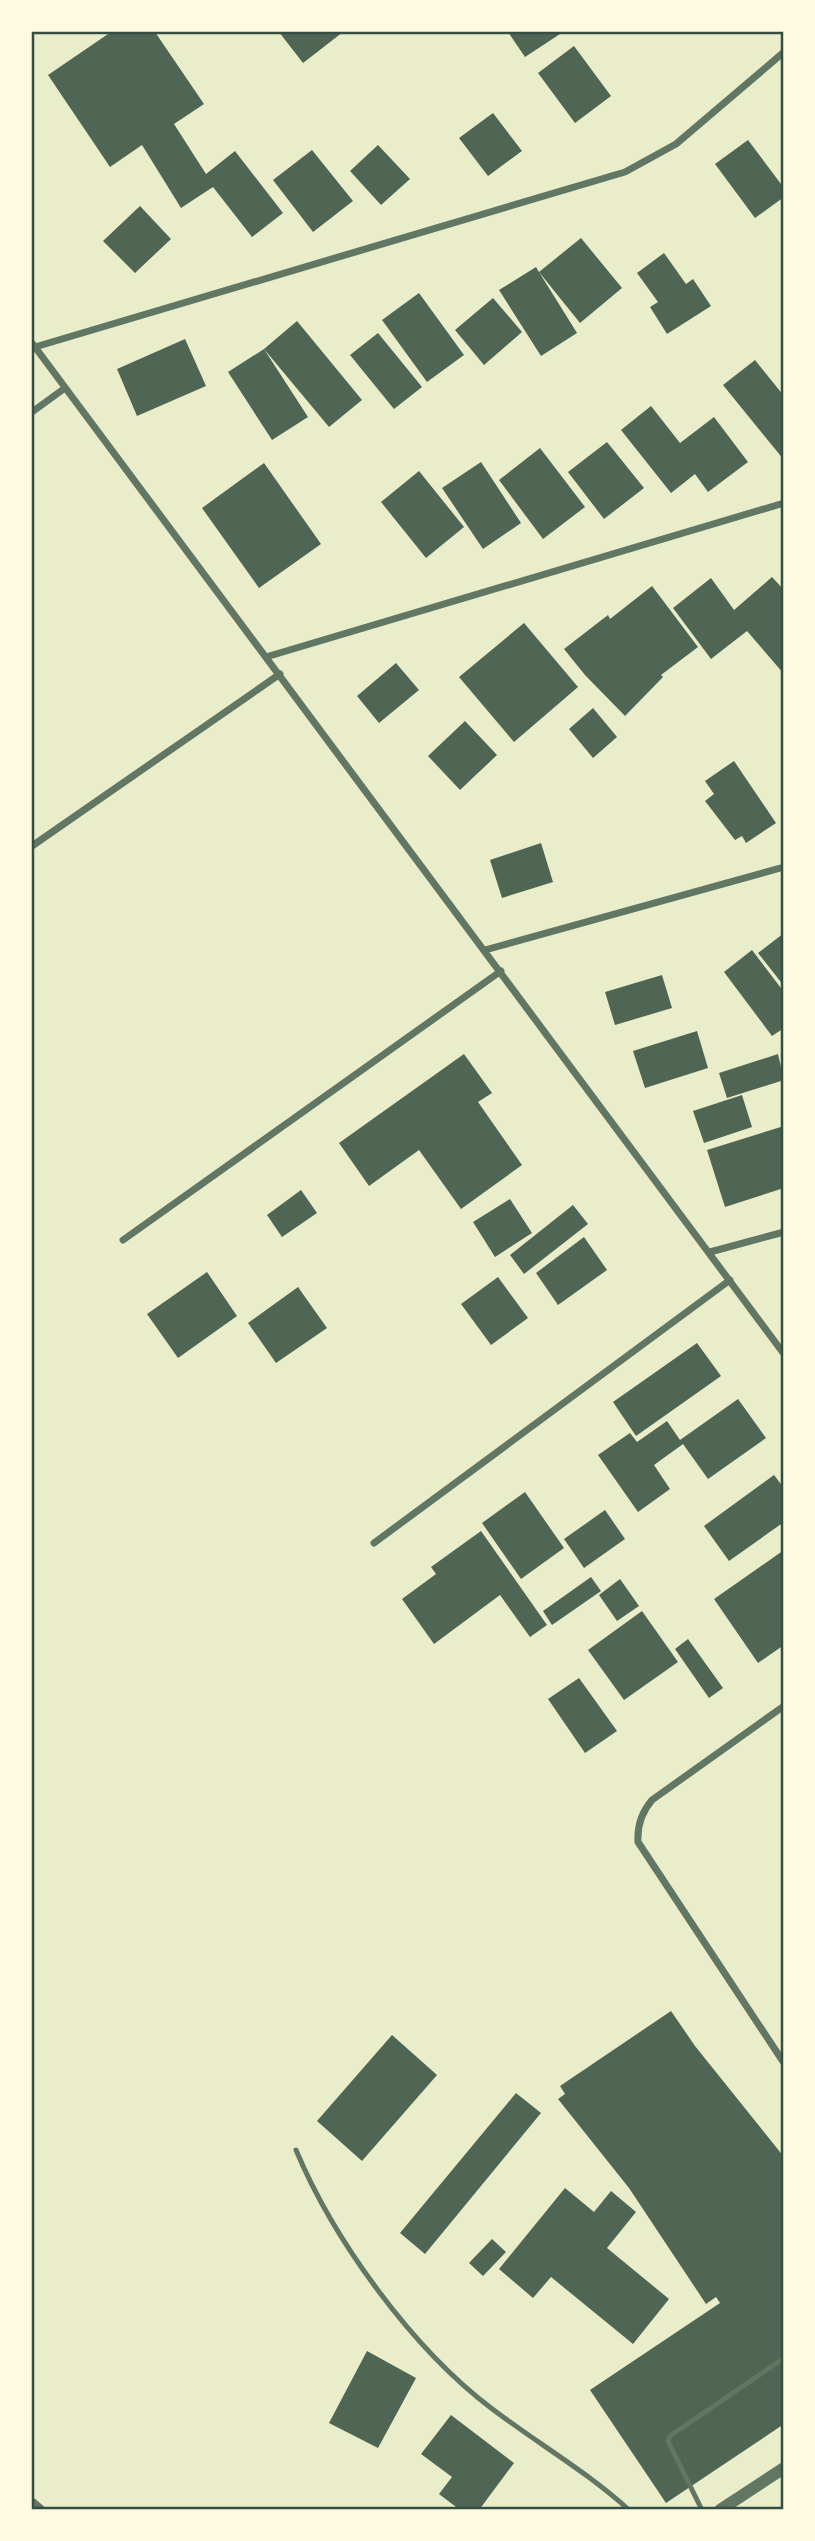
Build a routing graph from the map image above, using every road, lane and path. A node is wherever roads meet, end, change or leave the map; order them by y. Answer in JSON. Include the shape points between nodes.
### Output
{"nodes":[{"id":1,"x":783,"y":52,"type":"edge"},
{"id":2,"x":33,"y":345,"type":"edge"},
{"id":3,"x":65,"y":388,"type":"junction"},
{"id":4,"x":32,"y":412,"type":"edge"},
{"id":5,"x":783,"y":503,"type":"edge"},
{"id":6,"x":266,"y":657,"type":"junction"},
{"id":7,"x":279,"y":674,"type":"junction"},
{"id":8,"x":32,"y":846,"type":"edge"},
{"id":9,"x":783,"y":867,"type":"edge"},
{"id":10,"x":485,"y":950,"type":"junction"},
{"id":11,"x":500,"y":971,"type":"junction"},
{"id":12,"x":783,"y":1232,"type":"edge"},
{"id":13,"x":123,"y":1240,"type":"dead end"},
{"id":14,"x":710,"y":1252,"type":"junction"},
{"id":15,"x":730,"y":1280,"type":"junction"},
{"id":16,"x":783,"y":1354,"type":"edge"},
{"id":17,"x":374,"y":1543,"type":"dead end"},
{"id":18,"x":783,"y":1706,"type":"edge"},
{"id":19,"x":783,"y":2063,"type":"edge"},
{"id":20,"x":296,"y":2150,"type":"dead end"},
{"id":21,"x":783,"y":2358,"type":"edge"},
{"id":22,"x":783,"y":2468,"type":"edge"},
{"id":23,"x":32,"y":2504,"type":"edge"},
{"id":24,"x":39,"y":2510,"type":"edge"},
{"id":25,"x":629,"y":2510,"type":"edge"},
{"id":26,"x":702,"y":2510,"type":"edge"},
{"id":27,"x":720,"y":2510,"type":"edge"}],
"edges":[{"from":1,"to":2,"type":"street","via":[[676,144],[625,172]]},
{"from":2,"to":3,"type":"street"},
{"from":3,"to":4,"type":"street"},
{"from":3,"to":6,"type":"street"},
{"from":5,"to":6,"type":"street"},
{"from":6,"to":7,"type":"street"},
{"from":7,"to":8,"type":"street"},
{"from":7,"to":10,"type":"street"},
{"from":9,"to":10,"type":"street"},
{"from":10,"to":11,"type":"street"},
{"from":11,"to":13,"type":"street"},
{"from":11,"to":14,"type":"street"},
{"from":12,"to":14,"type":"street"},
{"from":14,"to":15,"type":"street"},
{"from":15,"to":16,"type":"street"},
{"from":15,"to":17,"type":"street"},
{"from":18,"to":19,"type":"street","via":[[652,1800],[637,1832],[638,1842]]},
{"from":20,"to":25,"type":"lane","via":[[332,2224],[426,2350],[490,2407],[593,2477]]},
{"from":21,"to":26,"type":"lane","via":[[670,2436]]},
{"from":22,"to":27,"type":"street"},
{"from":23,"to":24,"type":"street"}]}
